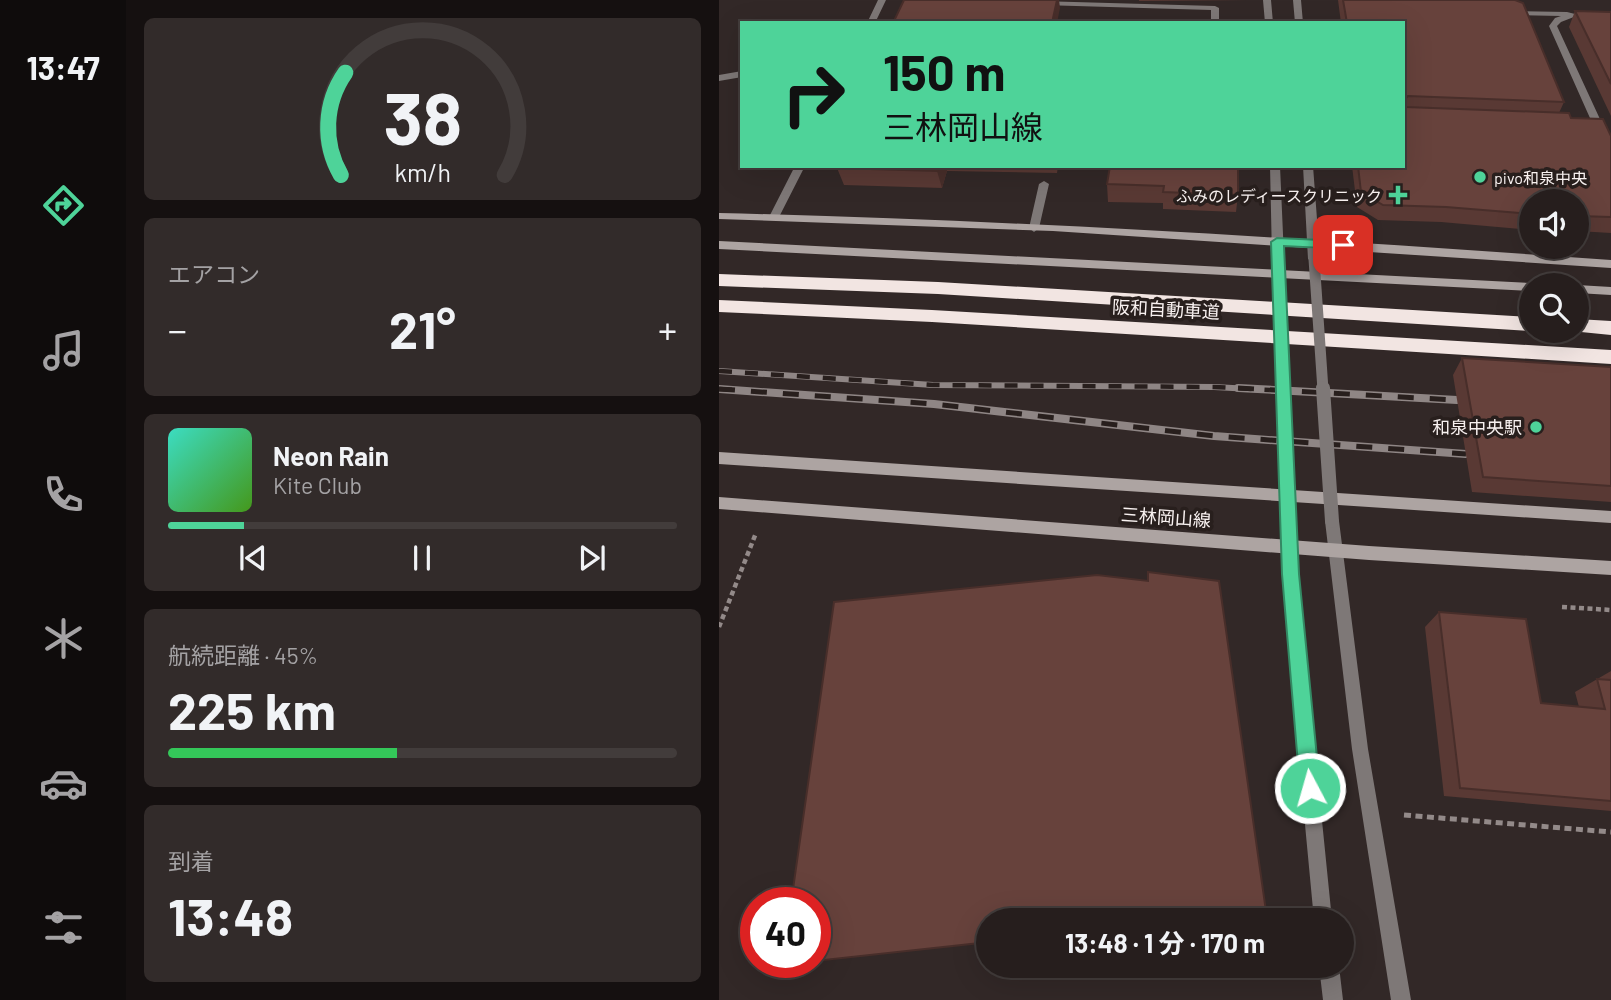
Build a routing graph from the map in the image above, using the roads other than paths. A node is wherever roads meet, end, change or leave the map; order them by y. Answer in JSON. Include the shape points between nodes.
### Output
{"nodes":[{"id":1,"x":882,"y":0,"type":"edge"},
{"id":2,"x":1267,"y":0,"type":"edge"},
{"id":3,"x":1297,"y":0,"type":"edge"},
{"id":4,"x":1544,"y":0,"type":"edge"},
{"id":5,"x":1034,"y":3,"type":"edge"},
{"id":6,"x":1515,"y":13,"type":"edge"},
{"id":7,"x":1551,"y":14,"type":"junction"},
{"id":8,"x":1575,"y":15,"type":"junction"},
{"id":9,"x":1586,"y":15,"type":"edge"},
{"id":10,"x":872,"y":21,"type":"edge"},
{"id":11,"x":1215,"y":21,"type":"edge"},
{"id":12,"x":1269,"y":21,"type":"edge"},
{"id":13,"x":1299,"y":21,"type":"edge"},
{"id":14,"x":740,"y":74,"type":"edge"},
{"id":15,"x":719,"y":78,"type":"edge"},
{"id":16,"x":1582,"y":124,"type":"edge"},
{"id":17,"x":1596,"y":124,"type":"junction"},
{"id":18,"x":1611,"y":154,"type":"edge"},
{"id":19,"x":798,"y":168,"type":"edge"},
{"id":20,"x":1275,"y":168,"type":"edge"},
{"id":21,"x":1308,"y":168,"type":"edge"},
{"id":22,"x":1044,"y":184,"type":"dead end"},
{"id":23,"x":719,"y":216,"type":"edge"},
{"id":24,"x":774,"y":217,"type":"junction"},
{"id":25,"x":1034,"y":228,"type":"junction"},
{"id":26,"x":1277,"y":242,"type":"junction"},
{"id":27,"x":1313,"y":243,"type":"junction"},
{"id":28,"x":719,"y":245,"type":"edge"},
{"id":29,"x":1611,"y":264,"type":"edge"},
{"id":30,"x":719,"y":280,"type":"edge"},
{"id":31,"x":1519,"y":286,"type":"edge"},
{"id":32,"x":1589,"y":290,"type":"edge"},
{"id":33,"x":1611,"y":291,"type":"edge"},
{"id":34,"x":719,"y":306,"type":"edge"},
{"id":35,"x":1519,"y":323,"type":"edge"},
{"id":36,"x":1589,"y":327,"type":"edge"},
{"id":37,"x":1611,"y":328,"type":"edge"},
{"id":38,"x":1611,"y":357,"type":"edge"},
{"id":39,"x":719,"y":458,"type":"edge"},
{"id":40,"x":719,"y":503,"type":"edge"},
{"id":41,"x":1611,"y":517,"type":"edge"},
{"id":42,"x":1289,"y":546,"type":"junction"},
{"id":43,"x":1334,"y":550,"type":"junction"},
{"id":44,"x":1611,"y":568,"type":"edge"},
{"id":45,"x":1322,"y":908,"type":"edge"},
{"id":46,"x":1330,"y":978,"type":"edge"},
{"id":47,"x":1333,"y":1000,"type":"edge"},
{"id":48,"x":1401,"y":1000,"type":"edge"}],
"edges":[{"from":1,"to":10,"type":"street"},
{"from":2,"to":12,"type":"street"},
{"from":3,"to":13,"type":"street"},
{"from":4,"to":7,"type":"street"},
{"from":5,"to":11,"type":"street","via":[[1215,8]]},
{"from":6,"to":7,"type":"street"},
{"from":7,"to":8,"type":"street"},
{"from":8,"to":9,"type":"street"},
{"from":8,"to":17,"type":"street","via":[[1553,26]]},
{"from":14,"to":15,"type":"street"},
{"from":16,"to":17,"type":"street"},
{"from":17,"to":18,"type":"street"},
{"from":19,"to":24,"type":"street"},
{"from":20,"to":26,"type":"street"},
{"from":21,"to":27,"type":"street"},
{"from":22,"to":25,"type":"street"},
{"from":23,"to":24,"type":"main road"},
{"from":24,"to":25,"type":"main road"},
{"from":25,"to":26,"type":"main road"},
{"from":26,"to":27,"type":"main road"},
{"from":26,"to":42,"type":"street","bridge":true},
{"from":27,"to":29,"type":"main road"},
{"from":27,"to":43,"type":"street","bridge":true},
{"from":28,"to":31,"type":"main road"},
{"from":30,"to":35,"type":"highway","name":"阪和自動車道","via":[[938,288]]},
{"from":32,"to":33,"type":"main road"},
{"from":34,"to":38,"type":"highway","name":"阪和自動車道"},
{"from":36,"to":37,"type":"highway"},
{"from":39,"to":41,"type":"main road","name":"三林岡山線"},
{"from":40,"to":42,"type":"main road","name":"三林岡山線"},
{"from":42,"to":43,"type":"main road","name":"三林岡山線"},
{"from":42,"to":45,"type":"street"},
{"from":43,"to":44,"type":"main road","name":"三林岡山線"},
{"from":43,"to":48,"type":"street","via":[[1360,749]]},
{"from":46,"to":47,"type":"street"}]}
